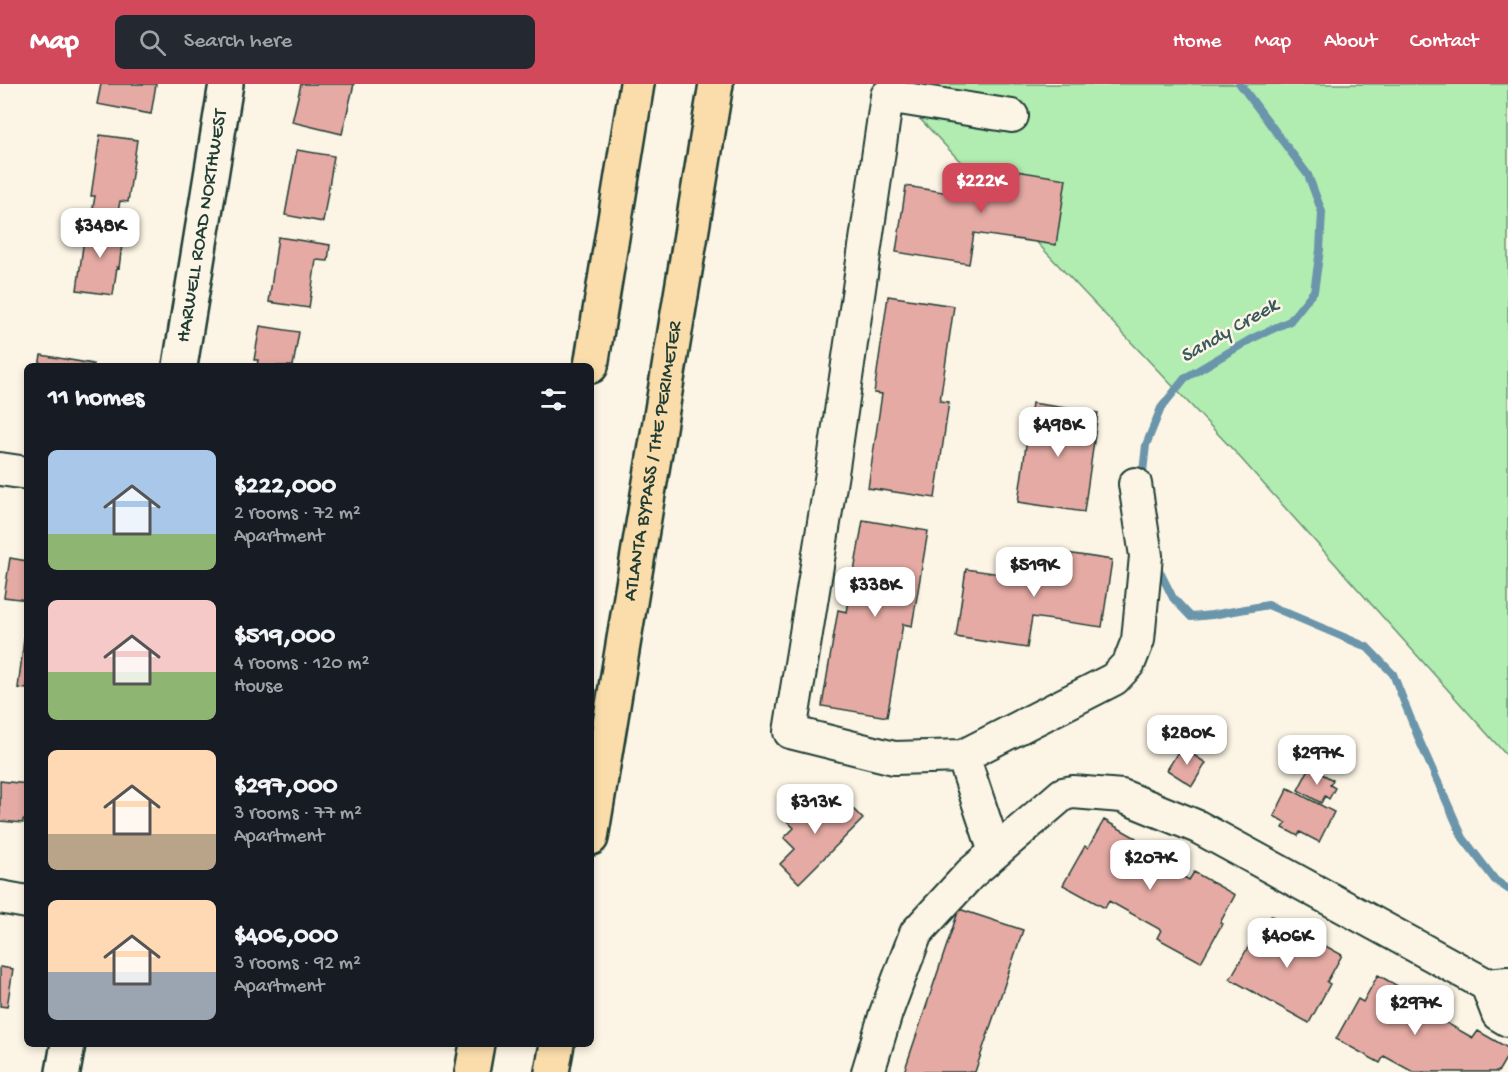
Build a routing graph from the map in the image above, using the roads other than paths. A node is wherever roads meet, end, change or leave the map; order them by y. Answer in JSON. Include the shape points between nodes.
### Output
{"nodes":[{"id":1,"x":226,"y":84,"type":"edge"},
{"id":2,"x":637,"y":84,"type":"edge"},
{"id":3,"x":716,"y":84,"type":"edge"},
{"id":4,"x":1012,"y":116,"type":"dead end"},
{"id":5,"x":180,"y":363,"type":"edge"},
{"id":6,"x":591,"y":363,"type":"edge"},
{"id":7,"x":0,"y":469,"type":"edge"},
{"id":8,"x":24,"y":473,"type":"edge"},
{"id":9,"x":1134,"y":484,"type":"dead end"},
{"id":10,"x":963,"y":756,"type":"junction"},
{"id":11,"x":594,"y":820,"type":"edge"},
{"id":12,"x":995,"y":852,"type":"junction"},
{"id":13,"x":0,"y":897,"type":"edge"},
{"id":14,"x":24,"y":901,"type":"edge"},
{"id":15,"x":1498,"y":984,"type":"edge"},
{"id":16,"x":1508,"y":1020,"type":"edge"},
{"id":17,"x":67,"y":1047,"type":"edge"},
{"id":18,"x":476,"y":1047,"type":"edge"},
{"id":19,"x":556,"y":1047,"type":"edge"},
{"id":20,"x":63,"y":1072,"type":"edge"},
{"id":21,"x":472,"y":1072,"type":"edge"},
{"id":22,"x":552,"y":1072,"type":"edge"},
{"id":23,"x":868,"y":1072,"type":"edge"}],
"edges":[{"from":1,"to":5,"type":"street","name":"HARWELL ROAD NORTHWEST"},
{"from":2,"to":6,"type":"highway"},
{"from":3,"to":11,"type":"highway","name":"ATLANTA BYPASS / THE PERIMETER"},
{"from":4,"to":10,"type":"street","via":[[887,96],[790,732],[894,758]]},
{"from":7,"to":8,"type":"street"},
{"from":9,"to":10,"type":"street","via":[[1146,556],[1138,640],[1129,663],[1114,679]]},
{"from":10,"to":12,"type":"street"},
{"from":12,"to":15,"type":"street","via":[[1063,794],[1122,796],[1198,827]]},
{"from":12,"to":23,"type":"street","via":[[916,933]]},
{"from":13,"to":14,"type":"street"},
{"from":15,"to":16,"type":"street","via":[[1498,1014]]},
{"from":17,"to":20,"type":"street"},
{"from":18,"to":21,"type":"highway"},
{"from":19,"to":22,"type":"highway"}]}
